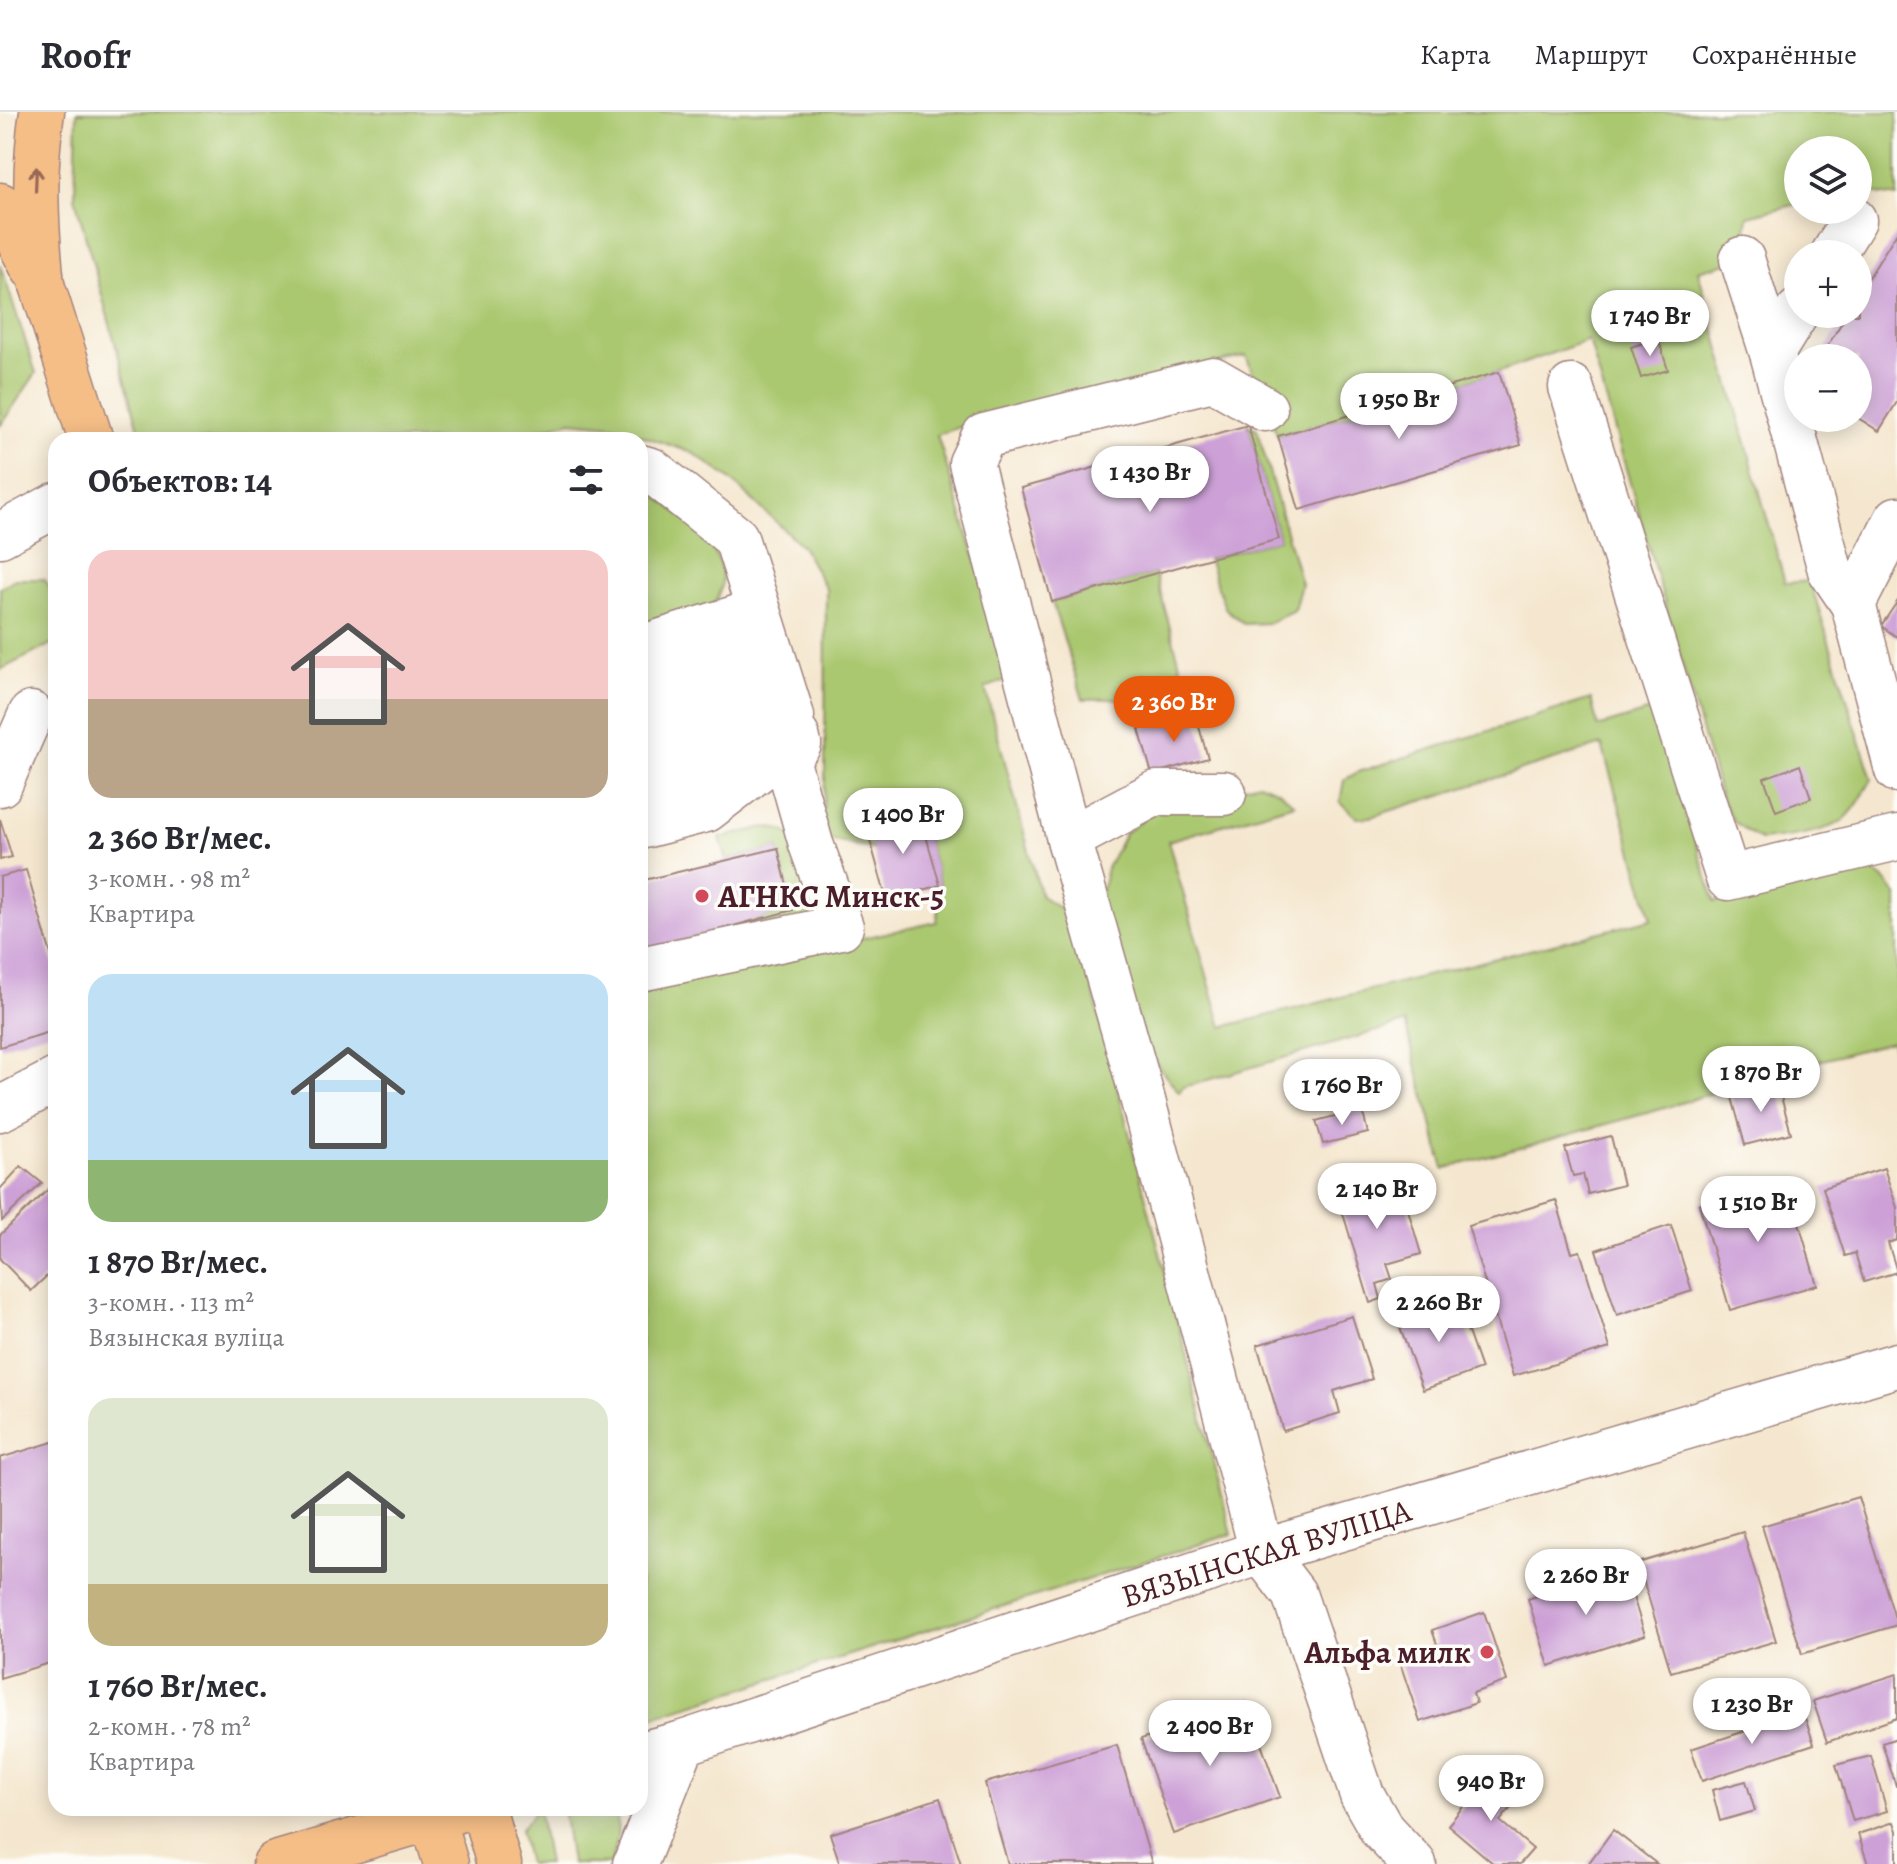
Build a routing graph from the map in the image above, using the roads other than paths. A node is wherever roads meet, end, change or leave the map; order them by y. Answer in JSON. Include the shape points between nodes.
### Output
{"nodes":[{"id":1,"x":42,"y":112,"type":"edge"},
{"id":2,"x":0,"y":205,"type":"edge"},
{"id":3,"x":1742,"y":259,"type":"dead end"},
{"id":4,"x":42,"y":285,"type":"junction"},
{"id":5,"x":1787,"y":328,"type":"edge"},
{"id":6,"x":1772,"y":353,"type":"junction"},
{"id":7,"x":1571,"y":387,"type":"dead end"},
{"id":8,"x":1265,"y":409,"type":"dead end"},
{"id":9,"x":88,"y":432,"type":"edge"},
{"id":10,"x":648,"y":469,"type":"edge"},
{"id":11,"x":48,"y":509,"type":"edge"},
{"id":12,"x":1897,"y":519,"type":"edge"},
{"id":13,"x":0,"y":535,"type":"edge"},
{"id":14,"x":1853,"y":604,"type":"junction"},
{"id":15,"x":648,"y":649,"type":"edge"},
{"id":16,"x":775,"y":663,"type":"junction"},
{"id":17,"x":648,"y":682,"type":"edge"},
{"id":18,"x":648,"y":716,"type":"edge"},
{"id":19,"x":29,"y":717,"type":"edge"},
{"id":20,"x":648,"y":748,"type":"edge"},
{"id":21,"x":776,"y":761,"type":"junction"},
{"id":22,"x":1897,"y":770,"type":"edge"},
{"id":23,"x":0,"y":784,"type":"edge"},
{"id":24,"x":648,"y":789,"type":"edge"},
{"id":25,"x":1224,"y":793,"type":"dead end"},
{"id":26,"x":648,"y":825,"type":"edge"},
{"id":27,"x":1897,"y":838,"type":"edge"},
{"id":28,"x":1069,"y":839,"type":"junction"},
{"id":29,"x":648,"y":967,"type":"edge"},
{"id":30,"x":48,"y":1084,"type":"edge"},
{"id":31,"x":0,"y":1109,"type":"edge"},
{"id":32,"x":1897,"y":1365,"type":"edge"},
{"id":33,"x":1262,"y":1552,"type":"junction"},
{"id":34,"x":683,"y":1743,"type":"junction"},
{"id":35,"x":648,"y":1752,"type":"edge"},
{"id":36,"x":426,"y":1816,"type":"edge"},
{"id":37,"x":442,"y":1816,"type":"edge"},
{"id":38,"x":485,"y":1816,"type":"edge"},
{"id":39,"x":275,"y":1864,"type":"edge"},
{"id":40,"x":446,"y":1864,"type":"edge"},
{"id":41,"x":499,"y":1864,"type":"edge"},
{"id":42,"x":635,"y":1864,"type":"edge"},
{"id":43,"x":1414,"y":1864,"type":"edge"}],
"edges":[{"from":4,"to":1,"type":"main road","one_way":true,"via":[[35,212]]},
{"from":2,"to":4,"type":"main road"},
{"from":3,"to":6,"type":"street"},
{"from":4,"to":9,"type":"main road"},
{"from":5,"to":6,"type":"street"},
{"from":6,"to":14,"type":"street","via":[[1830,570]]},
{"from":7,"to":27,"type":"street","via":[[1728,878]]},
{"from":8,"to":28,"type":"street","via":[[1213,379],[984,436],[971,463]]},
{"from":10,"to":16,"type":"street","via":[[736,538]]},
{"from":11,"to":13,"type":"street"},
{"from":12,"to":14,"type":"street"},
{"from":14,"to":22,"type":"street"},
{"from":15,"to":16,"type":"street"},
{"from":16,"to":17,"type":"street"},
{"from":16,"to":18,"type":"street"},
{"from":16,"to":20,"type":"street"},
{"from":16,"to":21,"type":"street","via":[[799,744]]},
{"from":19,"to":23,"type":"street"},
{"from":21,"to":24,"type":"street"},
{"from":21,"to":26,"type":"street","via":[[706,810]]},
{"from":21,"to":29,"type":"street","via":[[841,927]]},
{"from":25,"to":28,"type":"street","via":[[1156,793]]},
{"from":28,"to":33,"type":"street"},
{"from":30,"to":31,"type":"street"},
{"from":32,"to":33,"type":"street","name":"ВЯЗЫНСКАЯ ВУЛІЦА"},
{"from":33,"to":34,"type":"street","name":"ВЯЗЫНСКАЯ ВУЛІЦА"},
{"from":33,"to":43,"type":"street","via":[[1294,1594],[1362,1795],[1382,1830]]},
{"from":34,"to":35,"type":"street","name":"ВЯЗЫНСКАЯ ВУЛІЦА"},
{"from":34,"to":42,"type":"street"},
{"from":36,"to":39,"type":"main road"},
{"from":37,"to":40,"type":"main road"},
{"from":38,"to":41,"type":"main road"}]}
